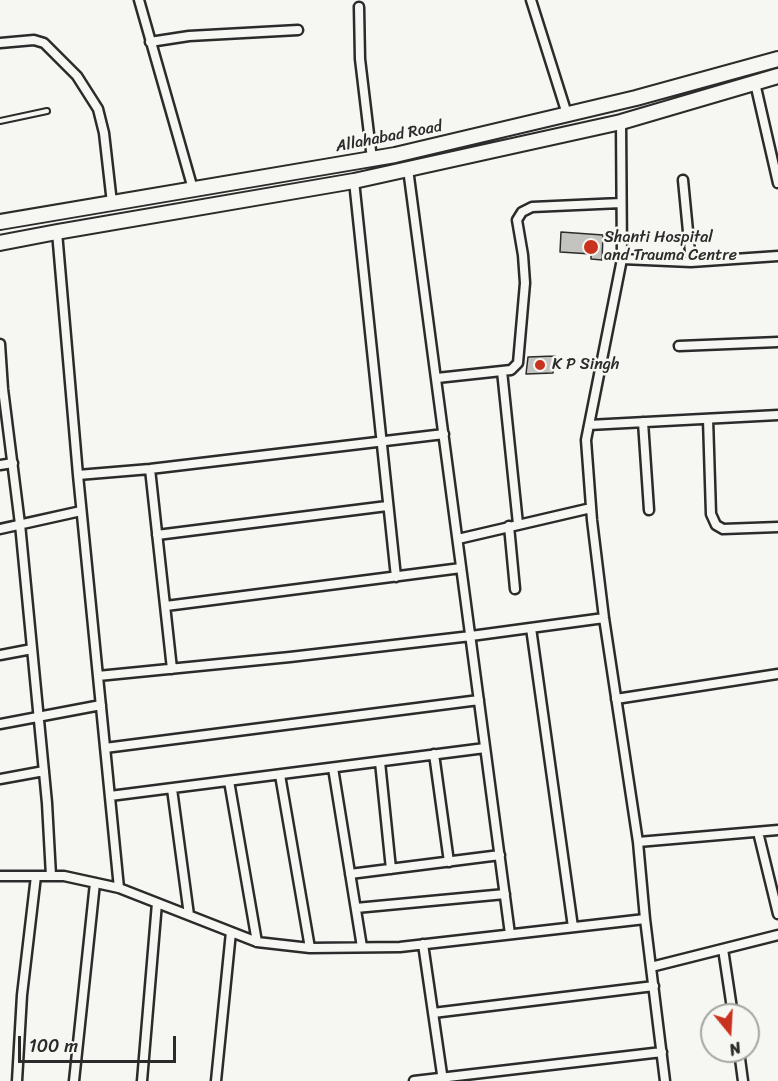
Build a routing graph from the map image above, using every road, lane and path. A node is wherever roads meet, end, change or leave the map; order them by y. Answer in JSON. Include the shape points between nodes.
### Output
{"nodes":[{"id":1,"x":139,"y":0,"type":"edge"},
{"id":2,"x":531,"y":0,"type":"edge"},
{"id":3,"x":359,"y":7,"type":"dead end"},
{"id":4,"x":298,"y":30,"type":"dead end"},
{"id":5,"x":150,"y":42,"type":"junction"},
{"id":6,"x":0,"y":43,"type":"edge"},
{"id":7,"x":778,"y":59,"type":"edge"},
{"id":8,"x":778,"y":76,"type":"edge"},
{"id":9,"x":755,"y":83,"type":"junction"},
{"id":10,"x":47,"y":111,"type":"dead end"},
{"id":11,"x":567,"y":114,"type":"junction"},
{"id":12,"x":0,"y":121,"type":"edge"},
{"id":13,"x":621,"y":122,"type":"junction"},
{"id":14,"x":372,"y":159,"type":"junction"},
{"id":15,"x":408,"y":169,"type":"junction"},
{"id":16,"x":683,"y":180,"type":"dead end"},
{"id":17,"x":354,"y":181,"type":"junction"},
{"id":18,"x":778,"y":183,"type":"edge"},
{"id":19,"x":193,"y":189,"type":"junction"},
{"id":20,"x":112,"y":203,"type":"junction"},
{"id":21,"x":621,"y":203,"type":"junction"},
{"id":22,"x":0,"y":222,"type":"edge"},
{"id":23,"x":57,"y":232,"type":"junction"},
{"id":24,"x":0,"y":243,"type":"edge"},
{"id":25,"x":778,"y":256,"type":"edge"},
{"id":26,"x":622,"y":259,"type":"junction"},
{"id":27,"x":691,"y":262,"type":"junction"},
{"id":28,"x":778,"y":342,"type":"edge"},
{"id":29,"x":0,"y":344,"type":"edge"},
{"id":30,"x":679,"y":346,"type":"dead end"},
{"id":31,"x":502,"y":371,"type":"junction"},
{"id":32,"x":437,"y":378,"type":"junction"},
{"id":33,"x":2,"y":389,"type":"edge"},
{"id":34,"x":778,"y":415,"type":"edge"},
{"id":35,"x":708,"y":418,"type":"junction"},
{"id":36,"x":643,"y":422,"type":"junction"},
{"id":37,"x":589,"y":425,"type":"junction"},
{"id":38,"x":444,"y":434,"type":"junction"},
{"id":39,"x":380,"y":441,"type":"junction"},
{"id":40,"x":13,"y":463,"type":"junction"},
{"id":41,"x":0,"y":465,"type":"edge"},
{"id":42,"x":150,"y":469,"type":"junction"},
{"id":43,"x":78,"y":475,"type":"junction"},
{"id":44,"x":387,"y":506,"type":"junction"},
{"id":45,"x":591,"y":508,"type":"junction"},
{"id":46,"x":81,"y":510,"type":"junction"},
{"id":47,"x":649,"y":510,"type":"dead end"},
{"id":48,"x":20,"y":524,"type":"junction"},
{"id":49,"x":513,"y":525,"type":"junction"},
{"id":50,"x":778,"y":527,"type":"edge"},
{"id":51,"x":0,"y":529,"type":"edge"},
{"id":52,"x":157,"y":536,"type":"junction"},
{"id":53,"x":458,"y":539,"type":"junction"},
{"id":54,"x":461,"y":568,"type":"junction"},
{"id":55,"x":396,"y":577,"type":"junction"},
{"id":56,"x":515,"y":589,"type":"dead end"},
{"id":57,"x":166,"y":606,"type":"junction"},
{"id":58,"x":604,"y":618,"type":"junction"},
{"id":59,"x":531,"y":628,"type":"junction"},
{"id":60,"x":471,"y":636,"type":"junction"},
{"id":61,"x":32,"y":649,"type":"junction"},
{"id":62,"x":0,"y":655,"type":"edge"},
{"id":63,"x":172,"y":669,"type":"junction"},
{"id":64,"x":778,"y":674,"type":"edge"},
{"id":65,"x":98,"y":676,"type":"junction"},
{"id":66,"x":616,"y":699,"type":"junction"},
{"id":67,"x":479,"y":700,"type":"junction"},
{"id":68,"x":101,"y":705,"type":"junction"},
{"id":69,"x":39,"y":716,"type":"junction"},
{"id":70,"x":0,"y":724,"type":"edge"},
{"id":71,"x":105,"y":748,"type":"junction"},
{"id":72,"x":485,"y":748,"type":"junction"},
{"id":73,"x":434,"y":754,"type":"junction"},
{"id":74,"x":380,"y":762,"type":"junction"},
{"id":75,"x":333,"y":768,"type":"junction"},
{"id":76,"x":44,"y":771,"type":"junction"},
{"id":77,"x":280,"y":775,"type":"junction"},
{"id":78,"x":0,"y":779,"type":"edge"},
{"id":79,"x":229,"y":781,"type":"junction"},
{"id":80,"x":172,"y":789,"type":"junction"},
{"id":81,"x":110,"y":796,"type":"junction"},
{"id":82,"x":778,"y":830,"type":"edge"},
{"id":83,"x":758,"y":831,"type":"junction"},
{"id":84,"x":638,"y":842,"type":"junction"},
{"id":85,"x":500,"y":855,"type":"junction"},
{"id":86,"x":449,"y":862,"type":"junction"},
{"id":87,"x":391,"y":869,"type":"junction"},
{"id":88,"x":350,"y":874,"type":"junction"},
{"id":89,"x":0,"y":876,"type":"edge"},
{"id":90,"x":36,"y":876,"type":"junction"},
{"id":91,"x":51,"y":876,"type":"junction"},
{"id":92,"x":774,"y":879,"type":"edge"},
{"id":93,"x":95,"y":883,"type":"junction"},
{"id":94,"x":119,"y":888,"type":"junction"},
{"id":95,"x":505,"y":894,"type":"junction"},
{"id":96,"x":157,"y":903,"type":"junction"},
{"id":97,"x":356,"y":908,"type":"junction"},
{"id":98,"x":778,"y":914,"type":"edge"},
{"id":99,"x":189,"y":915,"type":"junction"},
{"id":100,"x":645,"y":919,"type":"junction"},
{"id":101,"x":573,"y":927,"type":"junction"},
{"id":102,"x":231,"y":932,"type":"junction"},
{"id":103,"x":510,"y":934,"type":"junction"},
{"id":104,"x":778,"y":938,"type":"edge"},
{"id":105,"x":256,"y":942,"type":"junction"},
{"id":106,"x":423,"y":944,"type":"junction"},
{"id":107,"x":362,"y":947,"type":"junction"},
{"id":108,"x":310,"y":948,"type":"junction"},
{"id":109,"x":723,"y":949,"type":"junction"},
{"id":110,"x":651,"y":967,"type":"junction"},
{"id":111,"x":654,"y":986,"type":"junction"},
{"id":112,"x":731,"y":1003,"type":"edge"},
{"id":113,"x":433,"y":1013,"type":"junction"},
{"id":114,"x":662,"y":1052,"type":"junction"},
{"id":115,"x":741,"y":1063,"type":"edge"},
{"id":116,"x":442,"y":1079,"type":"edge"},
{"id":117,"x":17,"y":1081,"type":"edge"},
{"id":118,"x":74,"y":1081,"type":"edge"},
{"id":119,"x":142,"y":1081,"type":"edge"},
{"id":120,"x":216,"y":1081,"type":"edge"},
{"id":121,"x":414,"y":1081,"type":"edge"},
{"id":122,"x":665,"y":1081,"type":"edge"},
{"id":123,"x":744,"y":1081,"type":"edge"}],
"edges":[{"from":1,"to":5,"type":"street"},
{"from":2,"to":11,"type":"street"},
{"from":3,"to":14,"type":"street","via":[[360,59]]},
{"from":4,"to":5,"type":"street"},
{"from":5,"to":19,"type":"street"},
{"from":6,"to":20,"type":"street","via":[[44,43],[77,76],[98,109]]},
{"from":7,"to":11,"type":"main road","name":"Allahabad Road"},
{"from":8,"to":9,"type":"main road"},
{"from":9,"to":13,"type":"main road"},
{"from":9,"to":18,"type":"street"},
{"from":10,"to":12,"type":"lane"},
{"from":11,"to":14,"type":"main road","name":"Allahabad Road"},
{"from":13,"to":15,"type":"main road"},
{"from":13,"to":21,"type":"street"},
{"from":14,"to":19,"type":"main road","name":"Allahabad Road"},
{"from":15,"to":17,"type":"main road"},
{"from":15,"to":32,"type":"street"},
{"from":16,"to":27,"type":"street"},
{"from":17,"to":23,"type":"main road"},
{"from":17,"to":39,"type":"street"},
{"from":19,"to":20,"type":"main road","name":"Allahabad Road"},
{"from":20,"to":22,"type":"main road","name":"Allahabad Road"},
{"from":21,"to":26,"type":"street"},
{"from":21,"to":31,"type":"street","via":[[532,207],[519,216],[525,283],[518,363],[511,370]]},
{"from":23,"to":24,"type":"main road"},
{"from":23,"to":43,"type":"street"},
{"from":25,"to":27,"type":"street"},
{"from":26,"to":27,"type":"street"},
{"from":26,"to":37,"type":"street"},
{"from":28,"to":30,"type":"street"},
{"from":29,"to":33,"type":"street"},
{"from":31,"to":32,"type":"street"},
{"from":31,"to":49,"type":"street"},
{"from":32,"to":38,"type":"street"},
{"from":33,"to":40,"type":"street"},
{"from":34,"to":35,"type":"street"},
{"from":35,"to":36,"type":"street"},
{"from":35,"to":50,"type":"street","via":[[711,514],[716,525],[723,529]]},
{"from":36,"to":37,"type":"street"},
{"from":36,"to":47,"type":"street"},
{"from":37,"to":45,"type":"street","via":[[586,440]]},
{"from":38,"to":39,"type":"street"},
{"from":38,"to":53,"type":"street"},
{"from":39,"to":42,"type":"street"},
{"from":39,"to":44,"type":"street"},
{"from":40,"to":41,"type":"street"},
{"from":40,"to":48,"type":"street"},
{"from":42,"to":43,"type":"street"},
{"from":42,"to":52,"type":"street"},
{"from":43,"to":46,"type":"street"},
{"from":44,"to":52,"type":"street"},
{"from":44,"to":55,"type":"street"},
{"from":45,"to":49,"type":"street"},
{"from":45,"to":58,"type":"street"},
{"from":46,"to":48,"type":"street"},
{"from":46,"to":65,"type":"street"},
{"from":48,"to":51,"type":"street"},
{"from":48,"to":61,"type":"street"},
{"from":49,"to":53,"type":"street"},
{"from":49,"to":56,"type":"street"},
{"from":52,"to":57,"type":"street"},
{"from":53,"to":54,"type":"street"},
{"from":54,"to":55,"type":"street"},
{"from":54,"to":60,"type":"street"},
{"from":55,"to":57,"type":"street"},
{"from":57,"to":63,"type":"street"},
{"from":58,"to":59,"type":"street"},
{"from":58,"to":66,"type":"street"},
{"from":59,"to":60,"type":"street"},
{"from":59,"to":101,"type":"street"},
{"from":60,"to":63,"type":"street"},
{"from":60,"to":67,"type":"street"},
{"from":61,"to":62,"type":"street"},
{"from":61,"to":69,"type":"street"},
{"from":63,"to":65,"type":"street"},
{"from":64,"to":66,"type":"street"},
{"from":65,"to":68,"type":"street"},
{"from":66,"to":84,"type":"street"},
{"from":67,"to":71,"type":"street"},
{"from":67,"to":72,"type":"street"},
{"from":68,"to":69,"type":"street"},
{"from":68,"to":71,"type":"street"},
{"from":69,"to":70,"type":"street"},
{"from":69,"to":76,"type":"street"},
{"from":71,"to":81,"type":"street"},
{"from":72,"to":73,"type":"street"},
{"from":72,"to":85,"type":"street"},
{"from":73,"to":74,"type":"street"},
{"from":73,"to":86,"type":"street"},
{"from":74,"to":75,"type":"street"},
{"from":74,"to":87,"type":"street"},
{"from":75,"to":77,"type":"street"},
{"from":75,"to":88,"type":"street"},
{"from":76,"to":78,"type":"street"},
{"from":76,"to":91,"type":"street"},
{"from":77,"to":79,"type":"street"},
{"from":77,"to":108,"type":"street"},
{"from":79,"to":80,"type":"street"},
{"from":79,"to":105,"type":"street"},
{"from":80,"to":81,"type":"street"},
{"from":80,"to":99,"type":"street"},
{"from":81,"to":94,"type":"street"},
{"from":82,"to":83,"type":"street"},
{"from":83,"to":84,"type":"street"},
{"from":83,"to":92,"type":"street"},
{"from":84,"to":100,"type":"street"},
{"from":85,"to":86,"type":"street"},
{"from":85,"to":95,"type":"street"},
{"from":86,"to":87,"type":"street"},
{"from":87,"to":88,"type":"street"},
{"from":88,"to":97,"type":"street"},
{"from":89,"to":90,"type":"street"},
{"from":90,"to":91,"type":"street"},
{"from":90,"to":117,"type":"street"},
{"from":91,"to":93,"type":"street"},
{"from":92,"to":98,"type":"street"},
{"from":93,"to":94,"type":"street"},
{"from":93,"to":118,"type":"street"},
{"from":94,"to":96,"type":"street"},
{"from":95,"to":97,"type":"street"},
{"from":95,"to":103,"type":"street"},
{"from":96,"to":99,"type":"street"},
{"from":96,"to":119,"type":"street"},
{"from":97,"to":107,"type":"street"},
{"from":99,"to":102,"type":"street"},
{"from":100,"to":101,"type":"street"},
{"from":100,"to":110,"type":"street"},
{"from":101,"to":103,"type":"street"},
{"from":102,"to":105,"type":"street"},
{"from":102,"to":120,"type":"street"},
{"from":103,"to":106,"type":"street"},
{"from":104,"to":109,"type":"street"},
{"from":105,"to":108,"type":"street"},
{"from":106,"to":107,"type":"street"},
{"from":106,"to":113,"type":"street"},
{"from":107,"to":108,"type":"street"},
{"from":109,"to":110,"type":"street"},
{"from":109,"to":112,"type":"street"},
{"from":110,"to":111,"type":"street"},
{"from":111,"to":113,"type":"street"},
{"from":111,"to":114,"type":"street"},
{"from":113,"to":116,"type":"street"},
{"from":114,"to":116,"type":"street"},
{"from":114,"to":122,"type":"street"},
{"from":115,"to":123,"type":"street"},
{"from":116,"to":121,"type":"street"}]}
